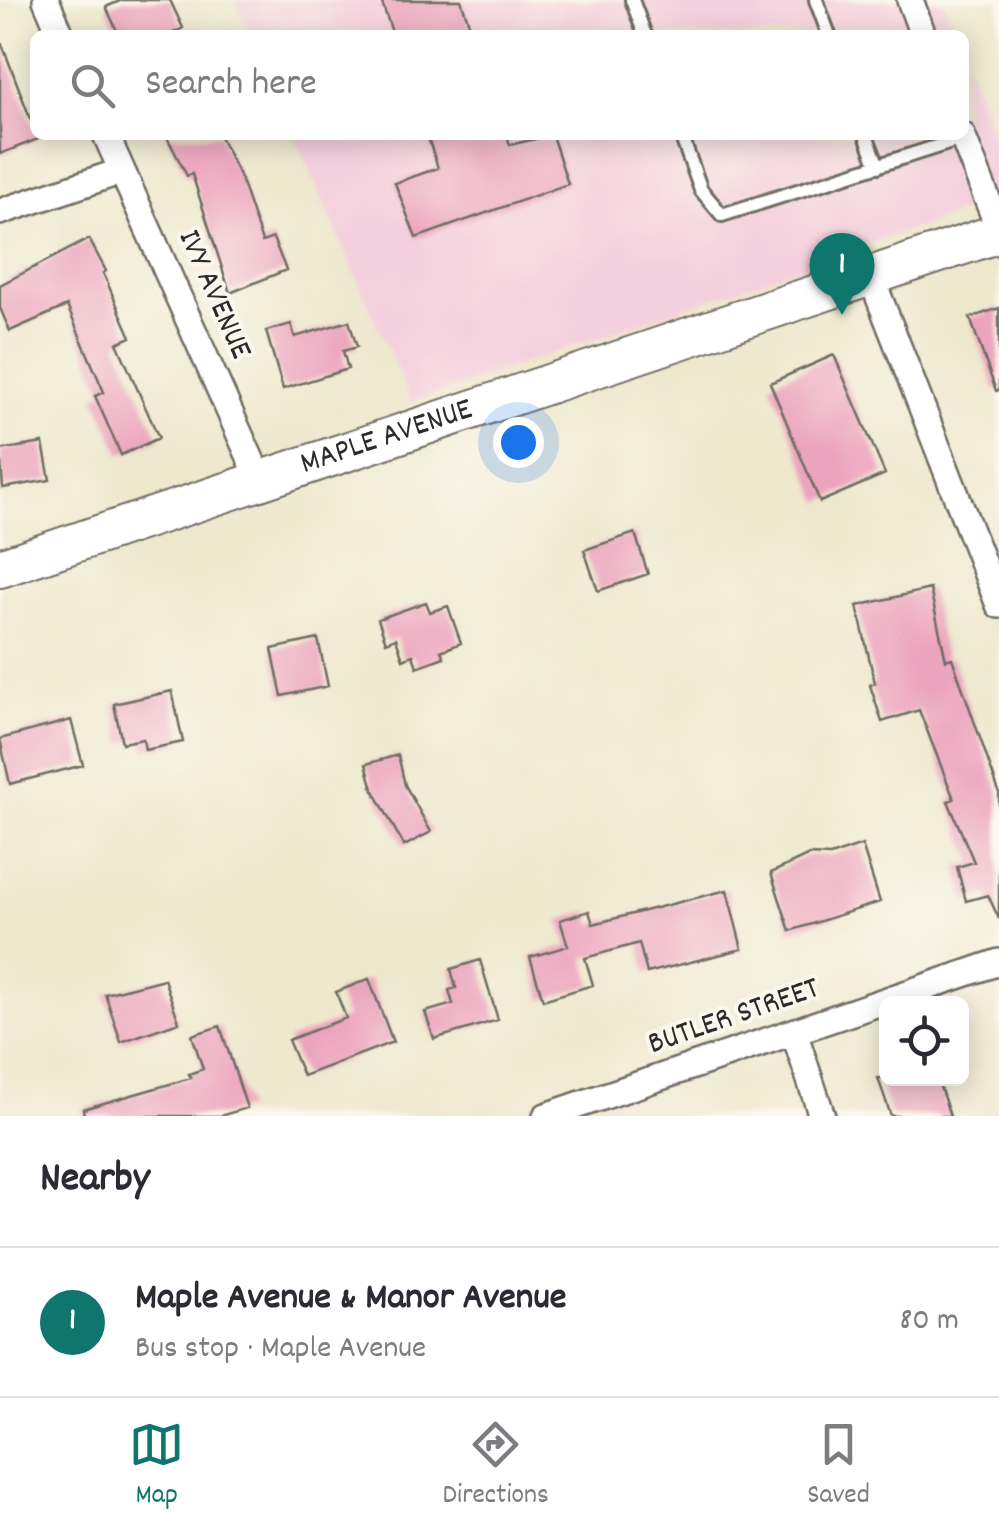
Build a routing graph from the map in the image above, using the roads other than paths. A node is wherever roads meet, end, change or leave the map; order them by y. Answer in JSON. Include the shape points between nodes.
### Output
{"nodes":[{"id":1,"x":46,"y":0,"type":"edge"},
{"id":2,"x":632,"y":0,"type":"edge"},
{"id":3,"x":816,"y":0,"type":"edge"},
{"id":4,"x":910,"y":0,"type":"edge"},
{"id":5,"x":59,"y":30,"type":"edge"},
{"id":6,"x":643,"y":30,"type":"edge"},
{"id":7,"x":827,"y":30,"type":"edge"},
{"id":8,"x":921,"y":30,"type":"edge"},
{"id":9,"x":108,"y":140,"type":"edge"},
{"id":10,"x":683,"y":140,"type":"edge"},
{"id":11,"x":868,"y":140,"type":"edge"},
{"id":12,"x":954,"y":140,"type":"edge"},
{"id":13,"x":964,"y":140,"type":"edge"},
{"id":14,"x":878,"y":166,"type":"junction"},
{"id":15,"x":122,"y":171,"type":"junction"},
{"id":16,"x":0,"y":212,"type":"edge"},
{"id":17,"x":999,"y":231,"type":"edge"},
{"id":18,"x":871,"y":276,"type":"junction"},
{"id":19,"x":261,"y":482,"type":"junction"},
{"id":20,"x":0,"y":568,"type":"edge"},
{"id":21,"x":999,"y":605,"type":"edge"},
{"id":22,"x":999,"y":962,"type":"edge"},
{"id":23,"x":794,"y":1032,"type":"junction"},
{"id":24,"x":546,"y":1116,"type":"edge"},
{"id":25,"x":822,"y":1116,"type":"edge"}],
"edges":[{"from":1,"to":5,"type":"street"},
{"from":2,"to":6,"type":"lane"},
{"from":3,"to":7,"type":"lane"},
{"from":4,"to":8,"type":"street"},
{"from":9,"to":15,"type":"street","name":"IVY AVENUE"},
{"from":10,"to":14,"type":"lane","via":[[701,190],[722,215]]},
{"from":11,"to":14,"type":"lane"},
{"from":12,"to":14,"type":"lane"},
{"from":13,"to":17,"type":"street"},
{"from":15,"to":16,"type":"street"},
{"from":15,"to":19,"type":"street","name":"IVY AVENUE"},
{"from":17,"to":18,"type":"main road","name":"MAPLE AVENUE"},
{"from":18,"to":19,"type":"main road","name":"MAPLE AVENUE"},
{"from":18,"to":21,"type":"street"},
{"from":19,"to":20,"type":"main road","name":"MAPLE AVENUE"},
{"from":22,"to":23,"type":"street","name":"BUTLER STREET"},
{"from":23,"to":24,"type":"street","name":"BUTLER STREET"},
{"from":23,"to":25,"type":"street"}]}
